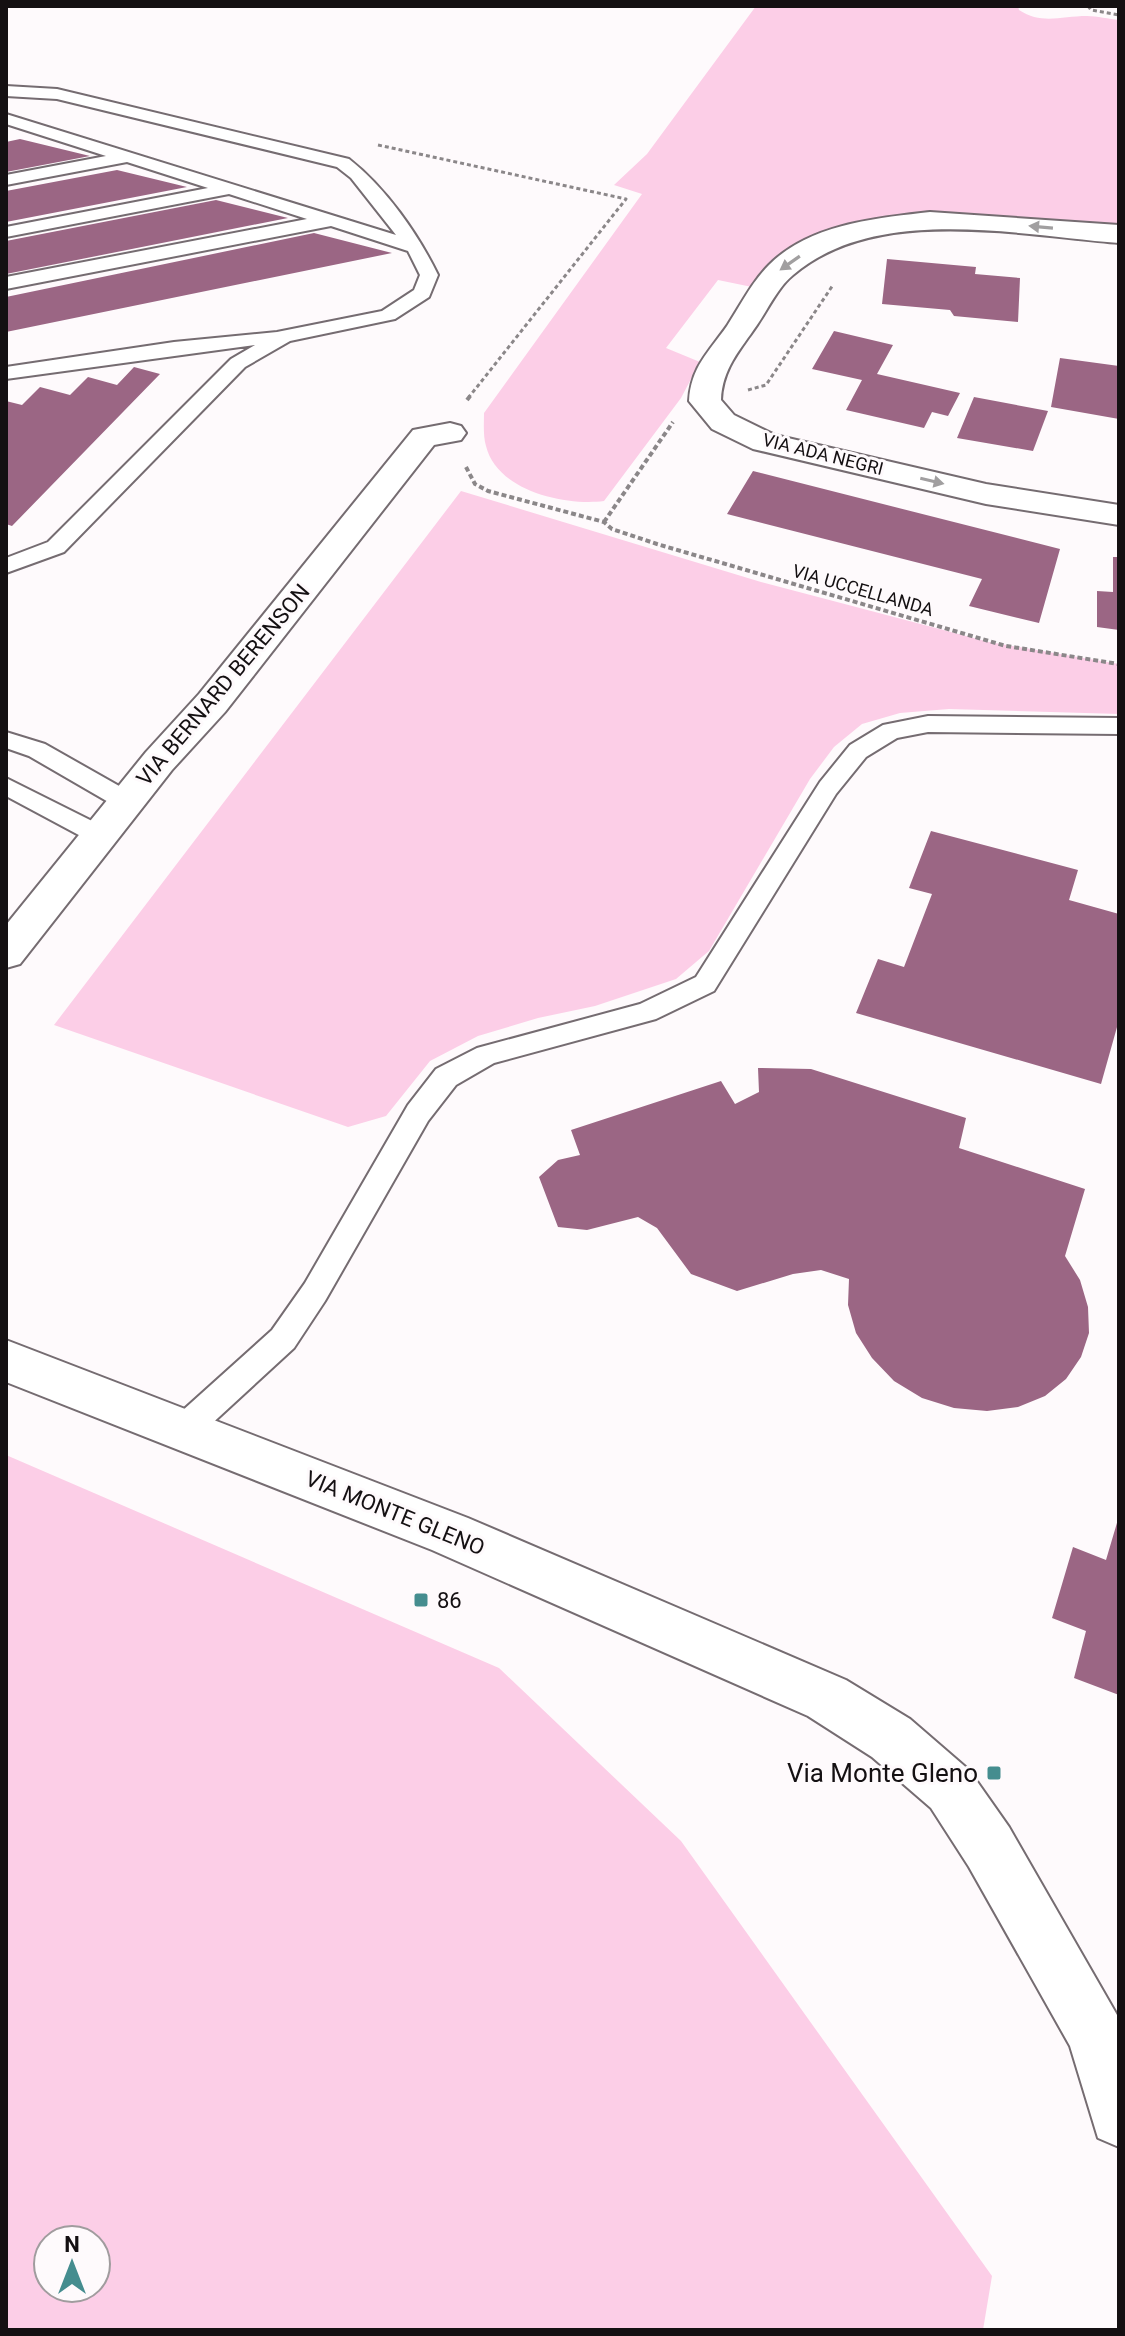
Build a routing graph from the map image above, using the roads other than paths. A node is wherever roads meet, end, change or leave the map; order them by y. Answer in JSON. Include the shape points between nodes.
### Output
{"nodes":[{"id":1,"x":6,"y":91,"type":"edge"},
{"id":2,"x":6,"y":119,"type":"edge"},
{"id":3,"x":32,"y":128,"type":"junction"},
{"id":4,"x":6,"y":132,"type":"edge"},
{"id":5,"x":128,"y":157,"type":"junction"},
{"id":6,"x":6,"y":180,"type":"edge"},
{"id":7,"x":229,"y":189,"type":"junction"},
{"id":8,"x":337,"y":222,"type":"junction"},
{"id":9,"x":6,"y":232,"type":"edge"},
{"id":10,"x":1119,"y":234,"type":"edge"},
{"id":11,"x":415,"y":247,"type":"junction"},
{"id":12,"x":6,"y":283,"type":"edge"},
{"id":13,"x":284,"y":336,"type":"junction"},
{"id":14,"x":6,"y":373,"type":"edge"},
{"id":15,"x":450,"y":433,"type":"dead end"},
{"id":16,"x":1119,"y":515,"type":"edge"},
{"id":17,"x":6,"y":566,"type":"edge"},
{"id":18,"x":1119,"y":726,"type":"edge"},
{"id":19,"x":6,"y":740,"type":"edge"},
{"id":20,"x":6,"y":786,"type":"edge"},
{"id":21,"x":126,"y":801,"type":"junction"},
{"id":22,"x":99,"y":835,"type":"junction"},
{"id":23,"x":6,"y":953,"type":"edge"},
{"id":24,"x":6,"y":1361,"type":"edge"},
{"id":25,"x":183,"y":1430,"type":"junction"},
{"id":26,"x":1119,"y":2117,"type":"edge"}],
"edges":[{"from":1,"to":11,"type":"lane","via":[[57,94],[343,163]]},
{"from":2,"to":3,"type":"lane"},
{"from":3,"to":4,"type":"lane"},
{"from":3,"to":5,"type":"lane"},
{"from":5,"to":6,"type":"lane"},
{"from":5,"to":7,"type":"lane"},
{"from":7,"to":8,"type":"lane"},
{"from":7,"to":9,"type":"lane"},
{"from":8,"to":11,"type":"lane"},
{"from":8,"to":12,"type":"lane","via":[[292,226]]},
{"from":10,"to":16,"type":"street","name":"VIA ADA NEGRI","one_way":true,"via":[[930,220],[877,226],[830,240],[779,271],[706,378],[705,401],[723,422],[764,442],[986,494]]},
{"from":11,"to":13,"type":"lane","via":[[429,275],[422,293],[388,315]]},
{"from":13,"to":14,"type":"lane"},
{"from":13,"to":17,"type":"lane","via":[[238,363],[56,547]]},
{"from":15,"to":21,"type":"street","name":"VIA BERNARD BERENSON","via":[[424,437],[212,703]]},
{"from":18,"to":25,"type":"lane","via":[[928,724],[891,731],[858,751],[828,788],[705,984],[647,1012],[486,1055],[446,1077],[418,1113],[283,1339]]},
{"from":19,"to":21,"type":"lane","via":[[37,750]]},
{"from":20,"to":22,"type":"lane"},
{"from":21,"to":22,"type":"street","name":"VIA BERNARD BERENSON"},
{"from":22,"to":23,"type":"street","name":"VIA BERNARD BERENSON"},
{"from":24,"to":25,"type":"street","name":"VIA MONTE GLENO"},
{"from":25,"to":26,"type":"street","name":"VIA MONTE GLENO","via":[[450,1534],[770,1672],[827,1698],[891,1738],[950,1789],[997,1860],[1096,2036]]}]}
